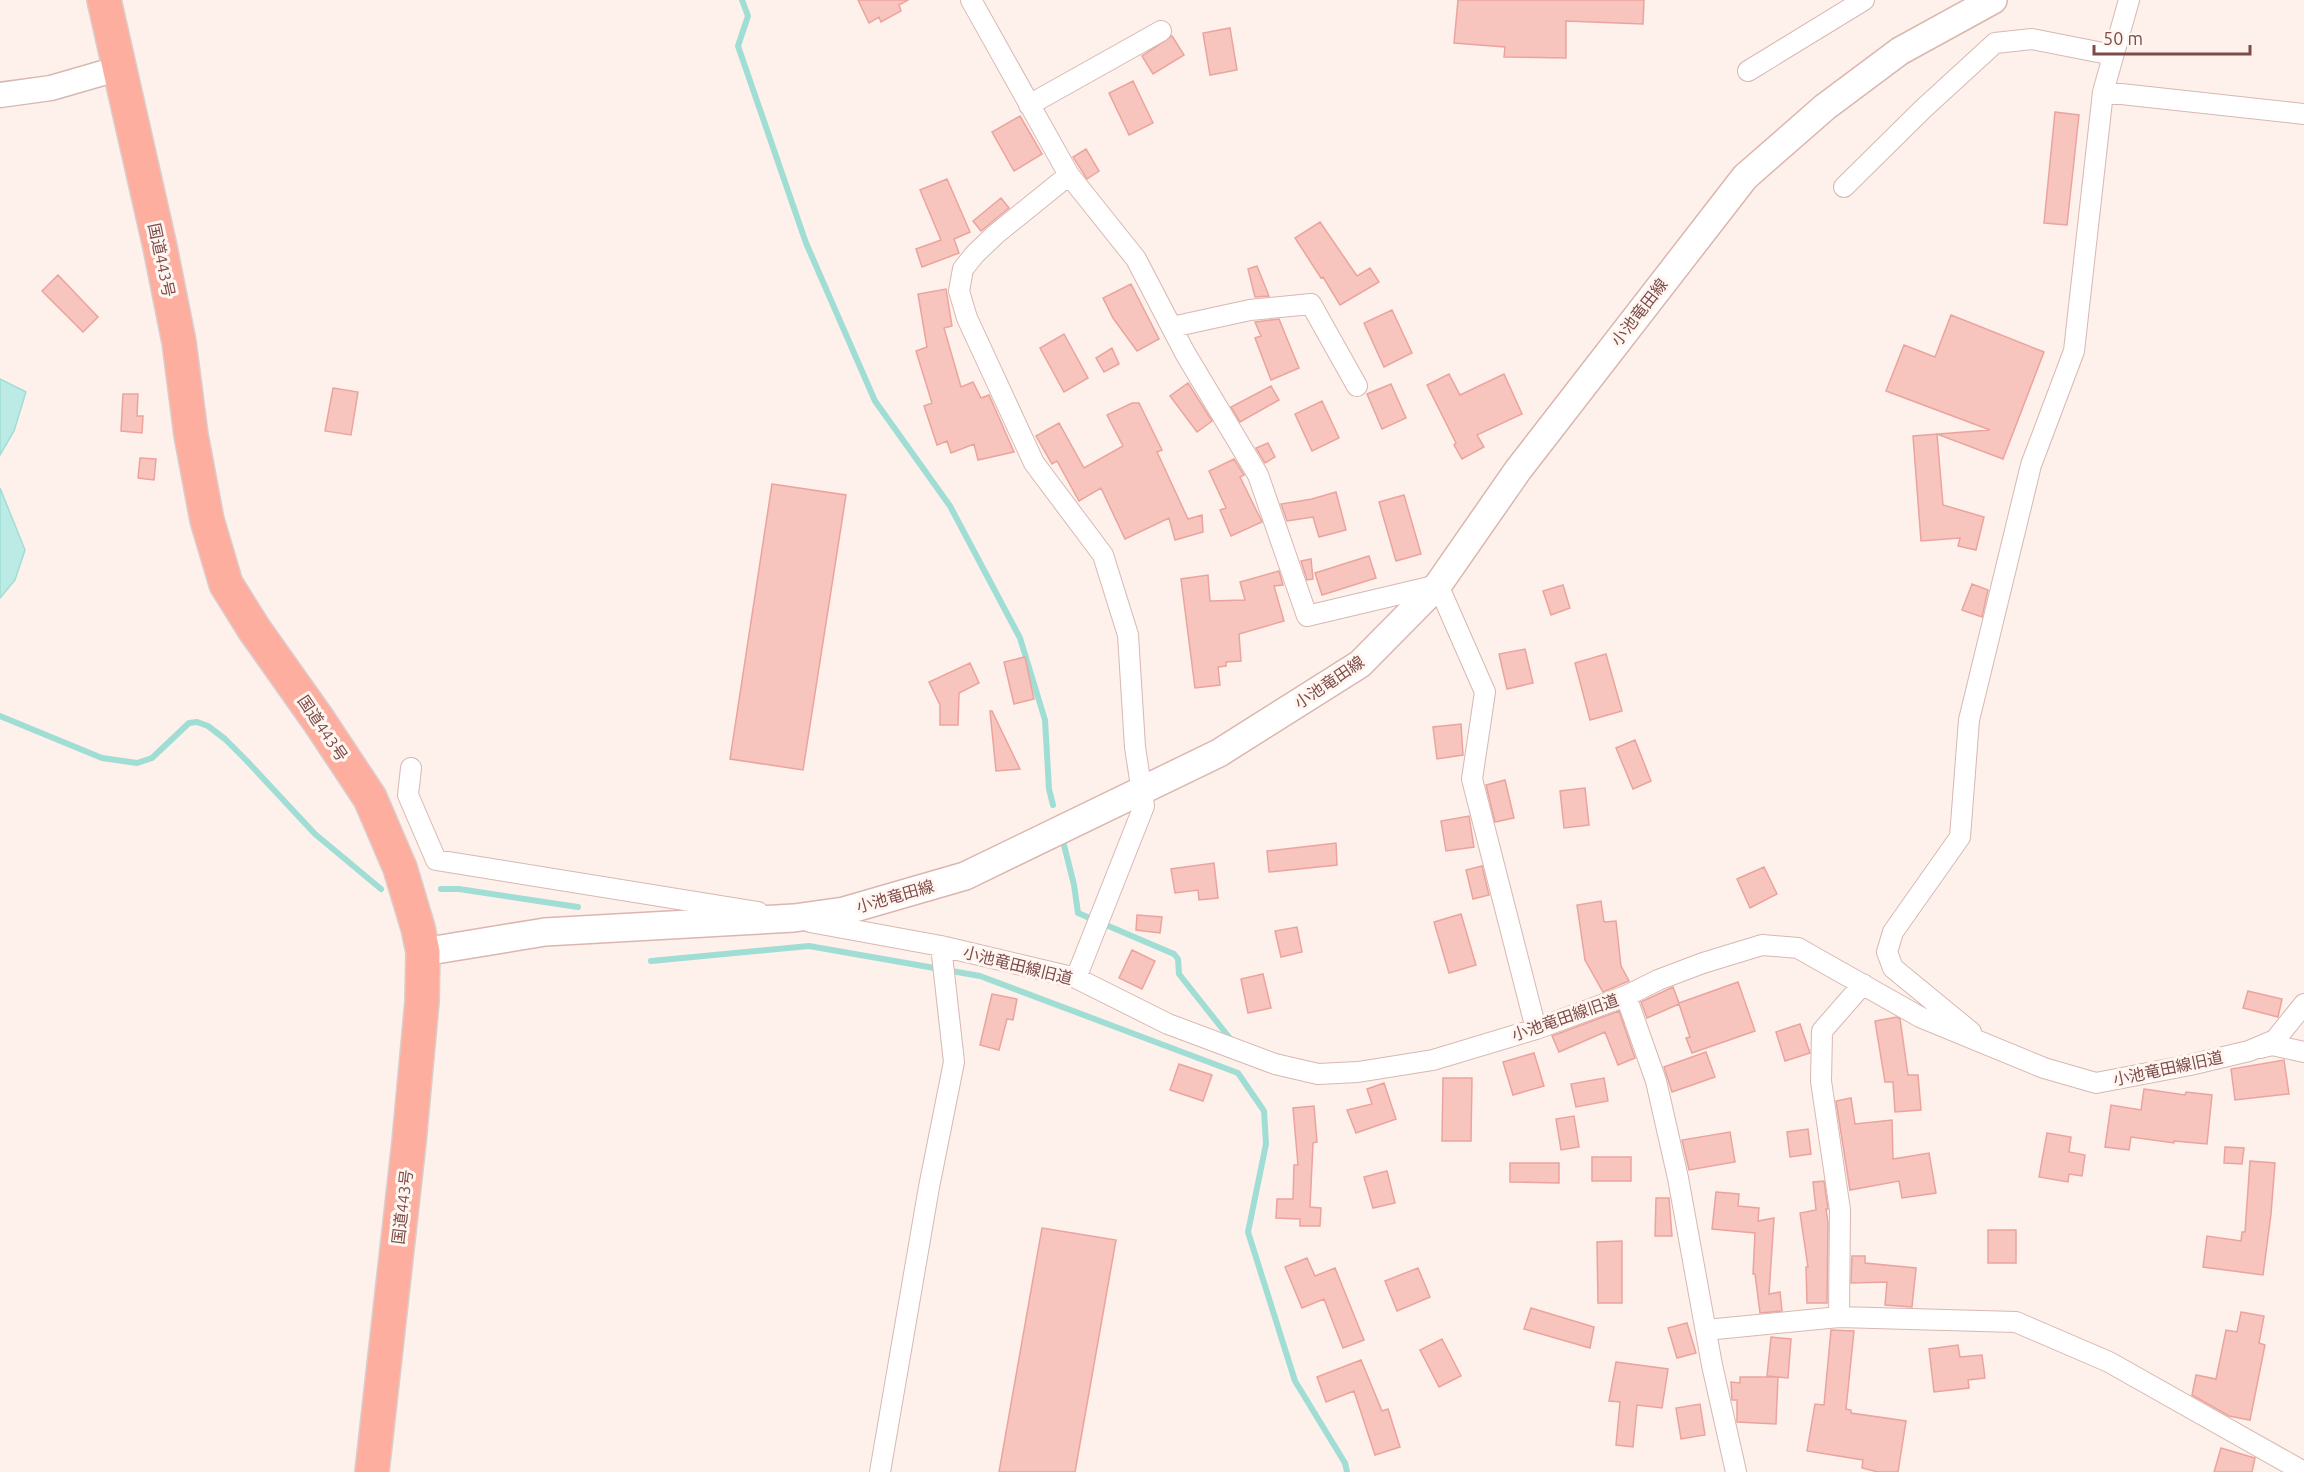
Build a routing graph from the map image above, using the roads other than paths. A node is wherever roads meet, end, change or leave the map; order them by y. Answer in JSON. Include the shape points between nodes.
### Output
{"nodes":[{"id":1,"x":104,"y":0,"type":"edge"},
{"id":2,"x":972,"y":0,"type":"edge"},
{"id":3,"x":1864,"y":0,"type":"edge"},
{"id":4,"x":1993,"y":0,"type":"edge"},
{"id":5,"x":2129,"y":0,"type":"edge"},
{"id":6,"x":1161,"y":31,"type":"dead end"},
{"id":7,"x":2113,"y":55,"type":"junction"},
{"id":8,"x":120,"y":68,"type":"junction"},
{"id":9,"x":1748,"y":70,"type":"dead end"},
{"id":10,"x":2103,"y":92,"type":"junction"},
{"id":11,"x":0,"y":95,"type":"edge"},
{"id":12,"x":1029,"y":105,"type":"junction"},
{"id":13,"x":2304,"y":114,"type":"edge"},
{"id":14,"x":1069,"y":176,"type":"junction"},
{"id":15,"x":1844,"y":187,"type":"dead end"},
{"id":16,"x":1172,"y":327,"type":"junction"},
{"id":17,"x":1356,"y":386,"type":"dead end"},
{"id":18,"x":1438,"y":585,"type":"junction"},
{"id":19,"x":411,"y":768,"type":"dead end"},
{"id":20,"x":1142,"y":791,"type":"junction"},
{"id":21,"x":794,"y":918,"type":"junction"},
{"id":22,"x":423,"y":952,"type":"junction"},
{"id":23,"x":943,"y":963,"type":"junction"},
{"id":24,"x":1076,"y":978,"type":"junction"},
{"id":25,"x":1863,"y":984,"type":"junction"},
{"id":26,"x":1626,"y":996,"type":"junction"},
{"id":27,"x":2304,"y":1004,"type":"edge"},
{"id":28,"x":1536,"y":1029,"type":"junction"},
{"id":29,"x":1987,"y":1045,"type":"junction"},
{"id":30,"x":2249,"y":1051,"type":"junction"},
{"id":31,"x":2304,"y":1052,"type":"edge"},
{"id":32,"x":1839,"y":1317,"type":"junction"},
{"id":33,"x":1706,"y":1330,"type":"junction"},
{"id":34,"x":372,"y":1472,"type":"edge"},
{"id":35,"x":880,"y":1472,"type":"edge"},
{"id":36,"x":1736,"y":1472,"type":"edge"},
{"id":37,"x":2304,"y":1472,"type":"edge"}],
"edges":[{"from":1,"to":8,"type":"highway","name":"国道443号"},
{"from":2,"to":12,"type":"street"},
{"from":3,"to":9,"type":"street"},
{"from":4,"to":18,"type":"main road","name":"小池竜田線","via":[[1900,51],[1826,107],[1745,177],[1518,470]]},
{"from":5,"to":7,"type":"street"},
{"from":6,"to":12,"type":"street"},
{"from":7,"to":10,"type":"street"},
{"from":7,"to":15,"type":"street","via":[[2032,39],[1995,42]]},
{"from":8,"to":11,"type":"street","via":[[51,88]]},
{"from":8,"to":22,"type":"highway","name":"国道443号","via":[[162,257],[207,520],[226,584],[370,798],[399,868]]},
{"from":10,"to":13,"type":"street"},
{"from":10,"to":29,"type":"street","via":[[2074,351],[2031,465],[1969,720],[1960,837],[1893,932],[1887,952],[1893,968]]},
{"from":12,"to":14,"type":"street"},
{"from":14,"to":16,"type":"street","via":[[1136,259]]},
{"from":14,"to":20,"type":"street","via":[[975,254],[963,269],[959,291],[967,318],[1034,463],[1103,555],[1128,635],[1135,747]]},
{"from":16,"to":17,"type":"street","via":[[1250,310],[1311,304]]},
{"from":16,"to":18,"type":"street","via":[[1258,475],[1306,616]]},
{"from":18,"to":20,"type":"main road","name":"小池竜田線","via":[[1360,664],[1219,753]]},
{"from":18,"to":28,"type":"street","via":[[1485,692],[1472,779]]},
{"from":19,"to":21,"type":"street","name":"小池竜田線旧道","via":[[408,795],[436,860]]},
{"from":20,"to":21,"type":"main road","name":"小池竜田線","via":[[965,876],[844,911]]},
{"from":20,"to":24,"type":"street","via":[[1144,806]]},
{"from":21,"to":22,"type":"main road","name":"小池竜田線","via":[[545,932]]},
{"from":21,"to":23,"type":"street","name":"小池竜田線旧道"},
{"from":22,"to":34,"type":"highway","name":"国道443号","via":[[410,1142]]},
{"from":23,"to":24,"type":"street","name":"小池竜田線旧道"},
{"from":23,"to":35,"type":"street","via":[[954,1062]]},
{"from":24,"to":28,"type":"street","name":"小池竜田線旧道","via":[[1168,1024],[1275,1064],[1318,1074],[1358,1072],[1433,1059]]},
{"from":25,"to":26,"type":"street","name":"小池竜田線旧道","via":[[1798,948],[1762,945],[1703,963]]},
{"from":25,"to":29,"type":"street","name":"小池竜田線旧道","via":[[1920,1017]]},
{"from":25,"to":32,"type":"street","via":[[1822,1031],[1821,1081],[1840,1210]]},
{"from":26,"to":28,"type":"street","name":"小池竜田線旧道"},
{"from":26,"to":33,"type":"street","via":[[1656,1082]]},
{"from":27,"to":30,"type":"street","name":"小池竜田線旧道","via":[[2275,1040]]},
{"from":29,"to":30,"type":"street","name":"小池竜田線旧道","via":[[2096,1083]]},
{"from":30,"to":31,"type":"street","via":[[2272,1045]]},
{"from":32,"to":33,"type":"street"},
{"from":32,"to":37,"type":"street","via":[[2016,1322],[2109,1362]]},
{"from":33,"to":36,"type":"street"}]}
